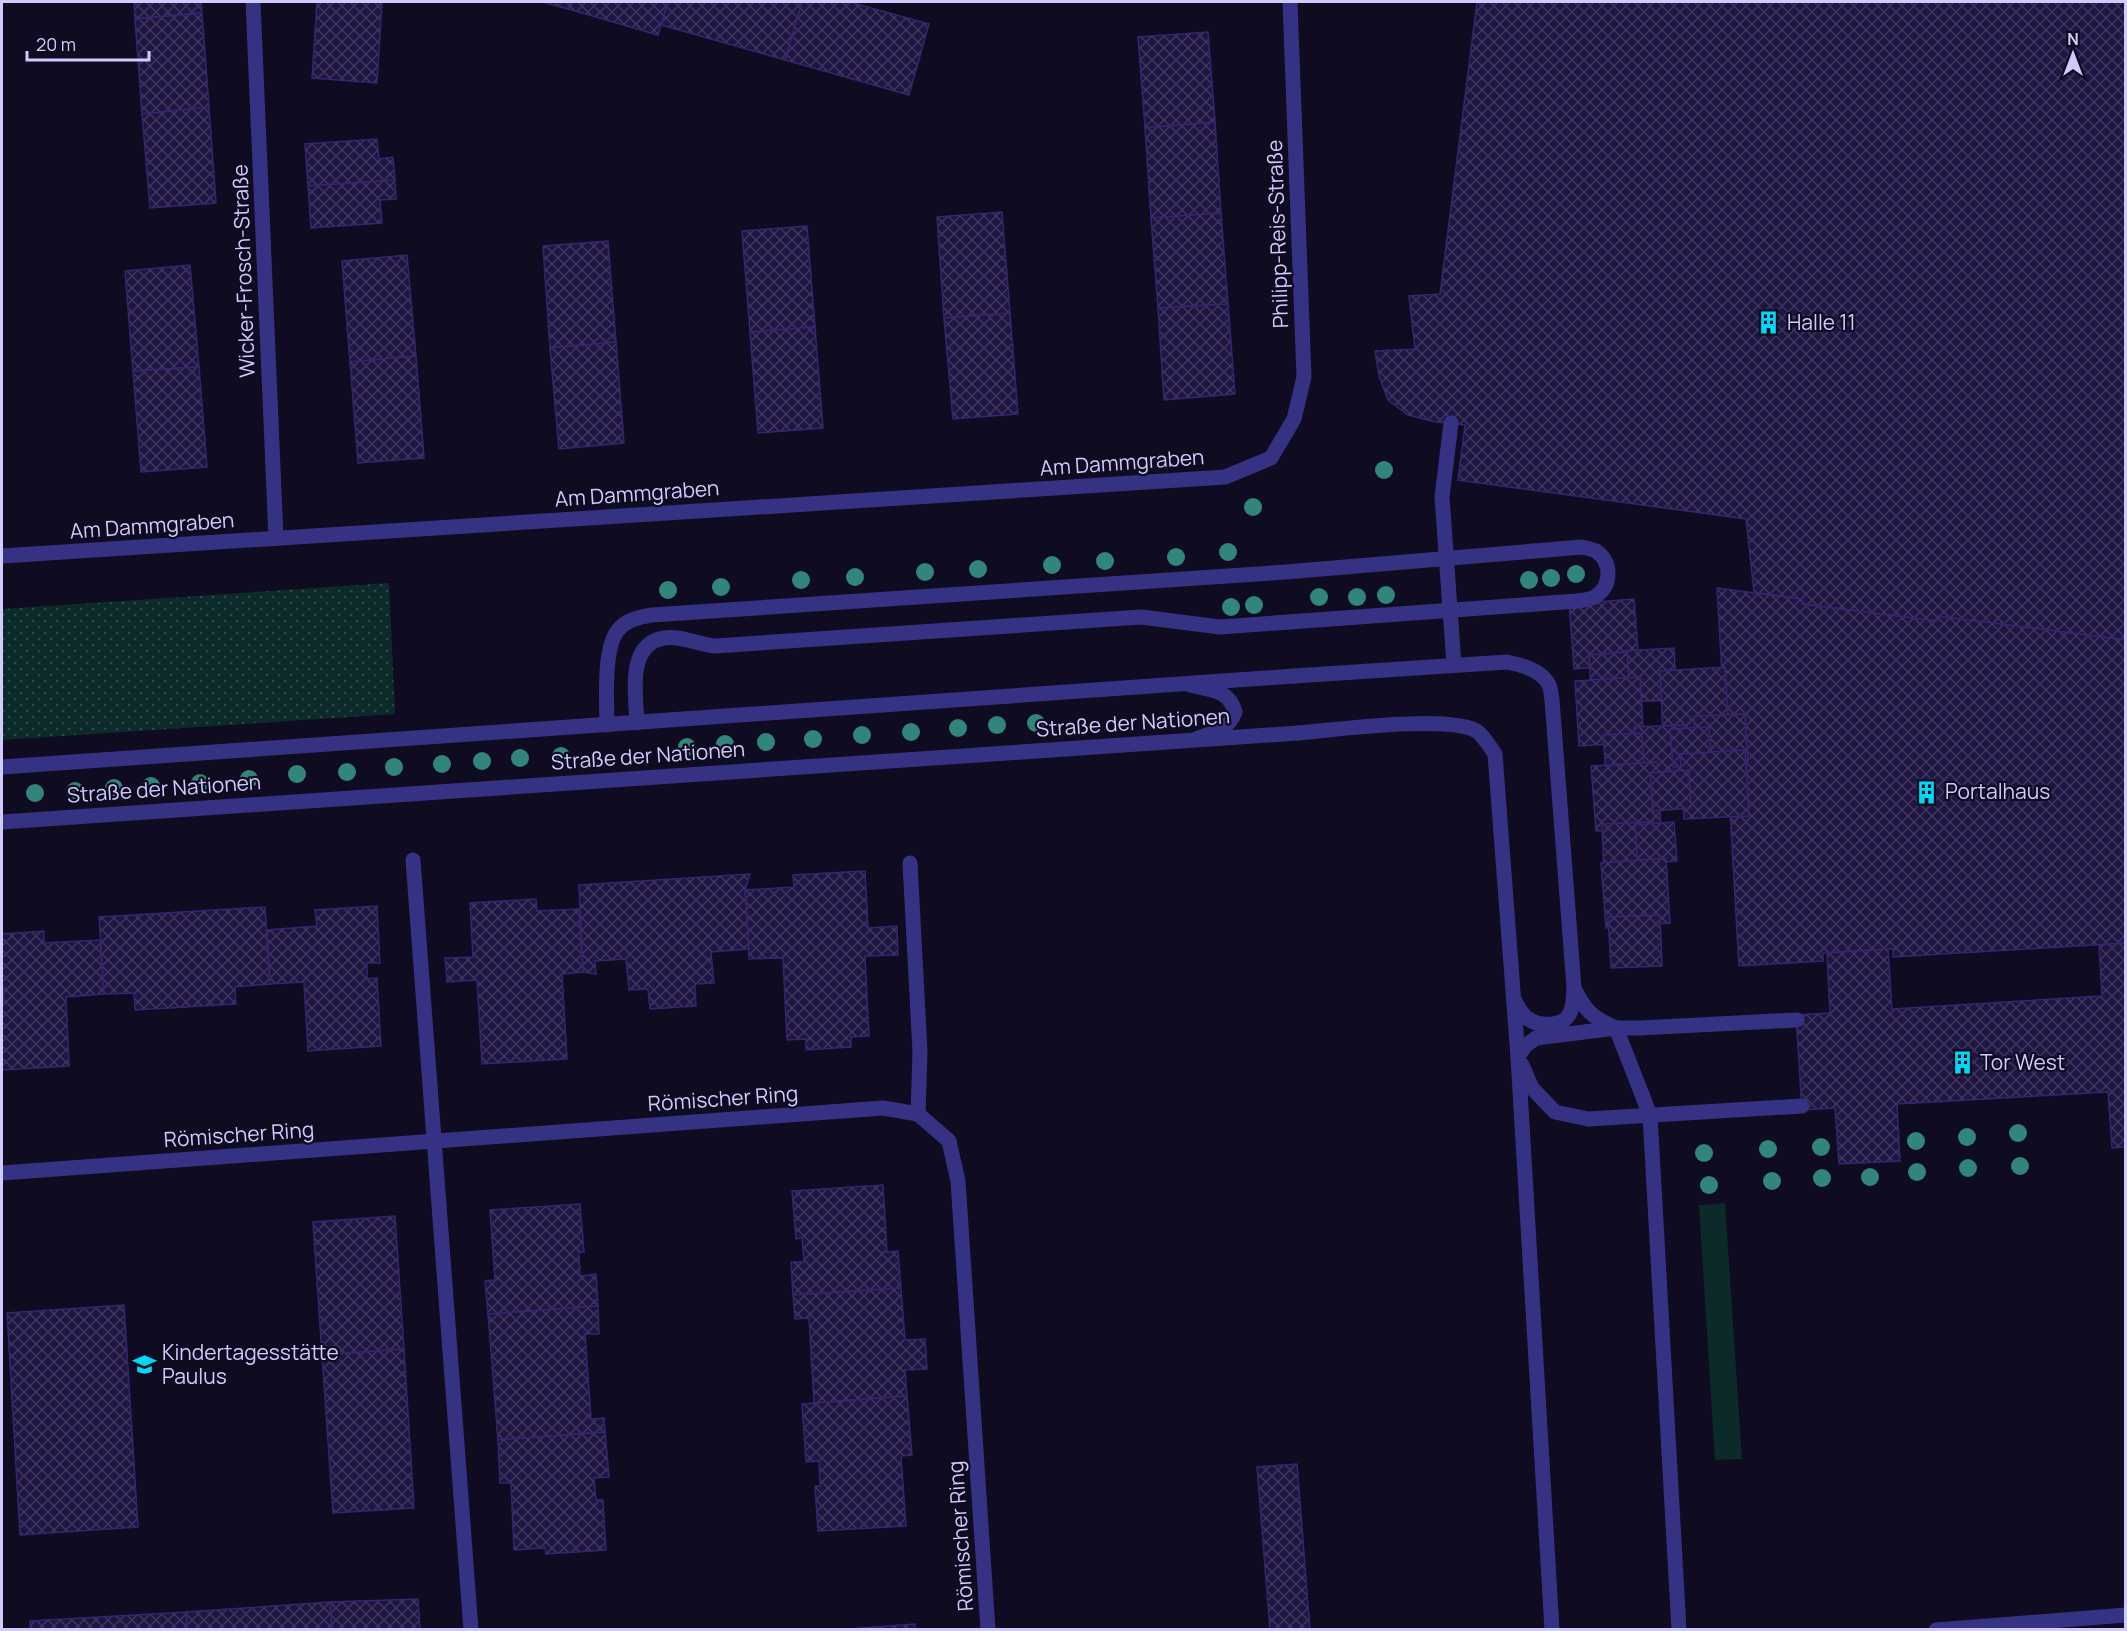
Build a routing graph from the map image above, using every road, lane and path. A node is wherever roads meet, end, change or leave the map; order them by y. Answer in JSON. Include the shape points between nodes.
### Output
{"nodes":[{"id":1,"x":253,"y":2,"type":"edge"},
{"id":2,"x":1290,"y":2,"type":"edge"},
{"id":3,"x":1450,"y":423,"type":"dead end"},
{"id":4,"x":1270,"y":458,"type":"joint"},
{"id":5,"x":276,"y":538,"type":"junction"},
{"id":6,"x":2,"y":556,"type":"edge"},
{"id":7,"x":1447,"y":558,"type":"junction"},
{"id":8,"x":1450,"y":610,"type":"junction"},
{"id":9,"x":1454,"y":665,"type":"junction"},
{"id":10,"x":1190,"y":685,"type":"junction"},
{"id":11,"x":637,"y":723,"type":"junction"},
{"id":12,"x":607,"y":725,"type":"junction"},
{"id":13,"x":1194,"y":740,"type":"junction"},
{"id":14,"x":2,"y":767,"type":"edge"},
{"id":15,"x":2,"y":822,"type":"edge"},
{"id":16,"x":413,"y":860,"type":"dead end"},
{"id":17,"x":910,"y":863,"type":"dead end"},
{"id":18,"x":1574,"y":988,"type":"junction"},
{"id":19,"x":1514,"y":999,"type":"junction"},
{"id":20,"x":1797,"y":1020,"type":"dead end"},
{"id":21,"x":1616,"y":1028,"type":"junction"},
{"id":22,"x":1518,"y":1057,"type":"junction"},
{"id":23,"x":1802,"y":1106,"type":"dead end"},
{"id":24,"x":918,"y":1114,"type":"junction"},
{"id":25,"x":1650,"y":1114,"type":"junction"},
{"id":26,"x":435,"y":1142,"type":"junction"},
{"id":27,"x":2,"y":1173,"type":"edge"},
{"id":28,"x":2126,"y":1615,"type":"edge"},
{"id":29,"x":471,"y":1629,"type":"edge"},
{"id":30,"x":988,"y":1629,"type":"edge"},
{"id":31,"x":1552,"y":1629,"type":"edge"},
{"id":32,"x":1679,"y":1629,"type":"edge"},
{"id":33,"x":1936,"y":1629,"type":"edge"}],
"edges":[{"from":1,"to":5,"type":"street","name":"Wicker-Frosch-Straße"},
{"from":2,"to":4,"type":"street","name":"Philipp-Reis-Straße","via":[[1304,377],[1294,419]]},
{"from":3,"to":7,"type":"street","via":[[1442,497]]},
{"from":4,"to":5,"type":"street","name":"Am Dammgraben","via":[[1225,477]]},
{"from":5,"to":6,"type":"street","name":"Am Dammgraben"},
{"from":7,"to":8,"type":"street"},
{"from":7,"to":8,"type":"street","via":[[1581,547],[1595,551],[1607,563],[1608,575],[1605,588],[1594,598]]},
{"from":7,"to":12,"type":"street","via":[[651,615],[619,628],[613,640],[608,663]]},
{"from":8,"to":9,"type":"street"},
{"from":8,"to":11,"type":"street","via":[[1220,627],[1141,617],[715,646],[664,638],[651,642],[637,662]]},
{"from":9,"to":10,"type":"street","name":"Straße der Nationen"},
{"from":9,"to":18,"type":"street","name":"Straße der Nationen","via":[[1525,665],[1549,684]]},
{"from":10,"to":11,"type":"street","name":"Straße der Nationen"},
{"from":10,"to":13,"type":"street","via":[[1228,697],[1235,712],[1224,727]]},
{"from":11,"to":12,"type":"street","name":"Straße der Nationen"},
{"from":12,"to":14,"type":"street","name":"Straße der Nationen"},
{"from":13,"to":15,"type":"street","name":"Straße der Nationen"},
{"from":13,"to":19,"type":"street","name":"Straße der Nationen","via":[[1422,723],[1462,725],[1478,732],[1495,754]]},
{"from":16,"to":26,"type":"street"},
{"from":17,"to":24,"type":"street","via":[[920,1052]]},
{"from":18,"to":19,"type":"street","via":[[1568,1017],[1558,1023],[1531,1022],[1520,1013]]},
{"from":18,"to":21,"type":"street","via":[[1583,1007]]},
{"from":19,"to":22,"type":"street","name":"Straße der Nationen"},
{"from":20,"to":21,"type":"street"},
{"from":21,"to":22,"type":"street","via":[[1536,1038]]},
{"from":21,"to":25,"type":"street"},
{"from":22,"to":25,"type":"street","via":[[1533,1088],[1555,1112],[1588,1119]]},
{"from":22,"to":31,"type":"street","name":"Straße der Nationen"},
{"from":23,"to":25,"type":"street"},
{"from":24,"to":26,"type":"street","name":"Römischer Ring","via":[[883,1108]]},
{"from":24,"to":30,"type":"street","name":"Römischer Ring","via":[[949,1141],[958,1181]]},
{"from":25,"to":32,"type":"street"},
{"from":26,"to":27,"type":"street","name":"Römischer Ring"},
{"from":26,"to":29,"type":"street"},
{"from":28,"to":33,"type":"street"}]}
